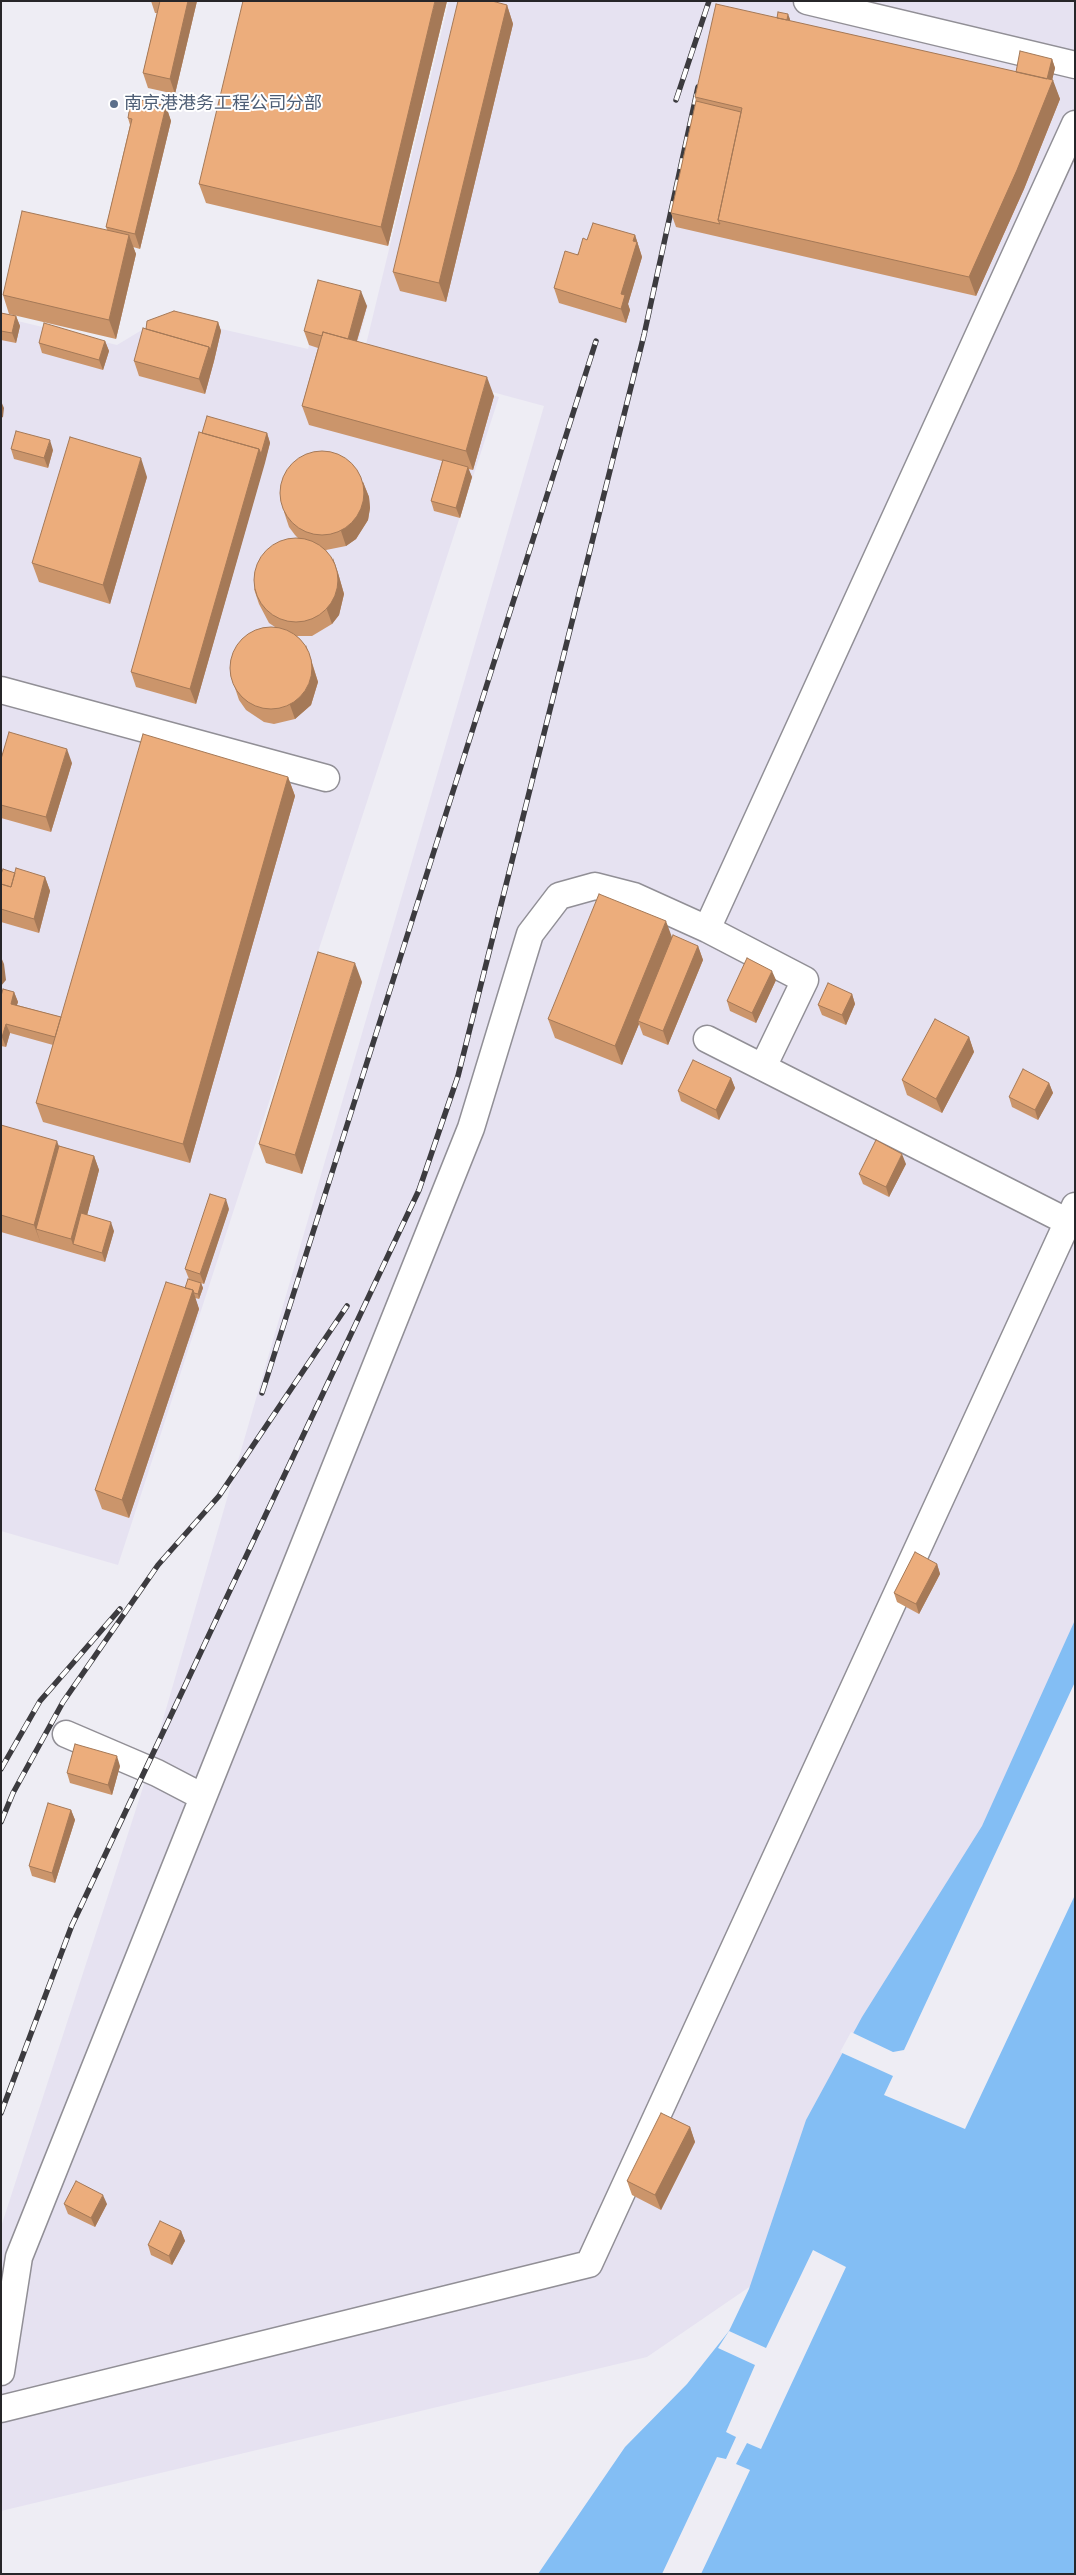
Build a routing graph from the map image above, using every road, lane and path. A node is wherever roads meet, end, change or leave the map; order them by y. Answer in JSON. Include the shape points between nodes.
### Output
{"nodes":[{"id":1,"x":807,"y":1,"type":"edge"},
{"id":2,"x":1075,"y":65,"type":"edge"},
{"id":3,"x":1075,"y":124,"type":"edge"},
{"id":4,"x":1,"y":690,"type":"edge"},
{"id":5,"x":326,"y":778,"type":"dead end"},
{"id":6,"x":707,"y":929,"type":"junction"},
{"id":7,"x":707,"y":1039,"type":"dead end"},
{"id":8,"x":763,"y":1067,"type":"junction"},
{"id":9,"x":1071,"y":1214,"type":"edge"},
{"id":10,"x":66,"y":1734,"type":"dead end"},
{"id":11,"x":203,"y":1797,"type":"junction"},
{"id":12,"x":1,"y":2372,"type":"edge"},
{"id":13,"x":1,"y":2410,"type":"edge"}],
"edges":[{"from":1,"to":2,"type":"lane"},
{"from":3,"to":6,"type":"lane"},
{"from":4,"to":5,"type":"lane"},
{"from":6,"to":8,"type":"lane","via":[[805,980]]},
{"from":6,"to":11,"type":"lane","via":[[634,896],[595,886],[559,896],[530,934],[471,1128]]},
{"from":7,"to":8,"type":"lane"},
{"from":8,"to":9,"type":"lane"},
{"from":9,"to":13,"type":"lane","via":[[588,2264]]},
{"from":10,"to":11,"type":"lane","via":[[151,1770]]},
{"from":11,"to":12,"type":"lane","via":[[19,2257]]}]}
